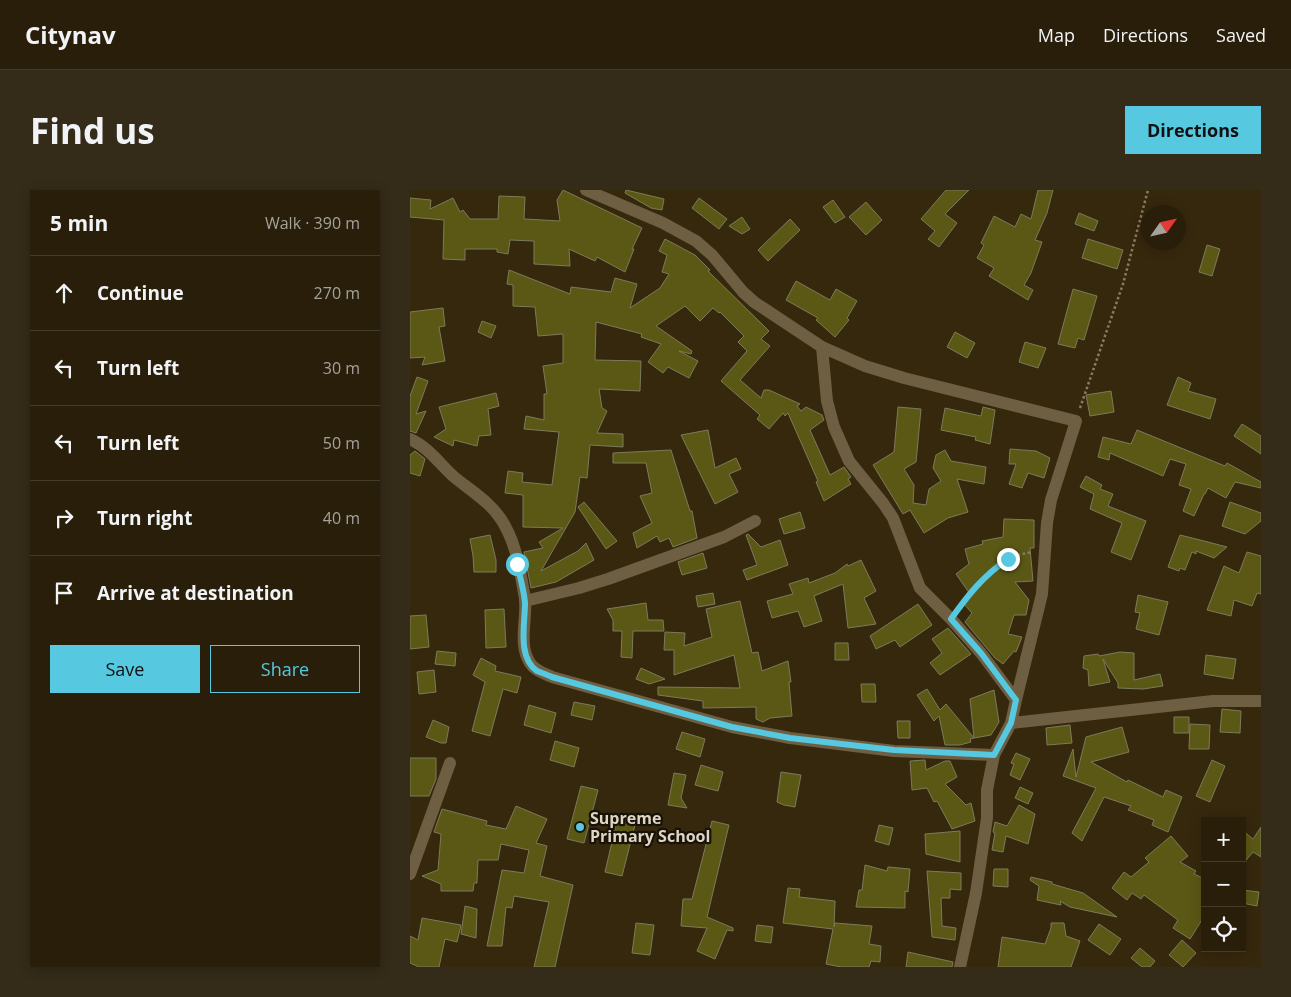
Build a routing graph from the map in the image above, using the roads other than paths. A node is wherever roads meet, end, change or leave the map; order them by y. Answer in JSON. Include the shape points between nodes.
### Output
{"nodes":[{"id":1,"x":586,"y":190,"type":"edge"},
{"id":2,"x":822,"y":346,"type":"junction"},
{"id":3,"x":410,"y":439,"type":"edge"},
{"id":4,"x":755,"y":521,"type":"dead end"},
{"id":5,"x":525,"y":601,"type":"junction"},
{"id":6,"x":1016,"y":700,"type":"junction"},
{"id":7,"x":1261,"y":701,"type":"edge"},
{"id":8,"x":1011,"y":723,"type":"junction"},
{"id":9,"x":994,"y":755,"type":"junction"},
{"id":10,"x":450,"y":763,"type":"dead end"},
{"id":11,"x":410,"y":874,"type":"edge"},
{"id":12,"x":960,"y":967,"type":"edge"}],
"edges":[{"from":1,"to":2,"type":"street","via":[[696,241],[754,302]]},
{"from":2,"to":6,"type":"street","via":[[827,401],[849,461],[893,518],[920,588],[981,653]]},
{"from":2,"to":6,"type":"street","via":[[865,366],[904,378],[1076,421],[1051,500],[1042,594]]},
{"from":3,"to":5,"type":"street","via":[[425,448],[494,510],[513,544]]},
{"from":4,"to":5,"type":"street","via":[[724,537],[608,579]]},
{"from":5,"to":9,"type":"street","via":[[526,655],[537,670],[552,677],[732,727],[780,736],[894,750]]},
{"from":6,"to":8,"type":"street"},
{"from":7,"to":8,"type":"street","via":[[1213,701]]},
{"from":8,"to":9,"type":"street"},
{"from":9,"to":12,"type":"street","via":[[976,893]]},
{"from":10,"to":11,"type":"street"}]}
